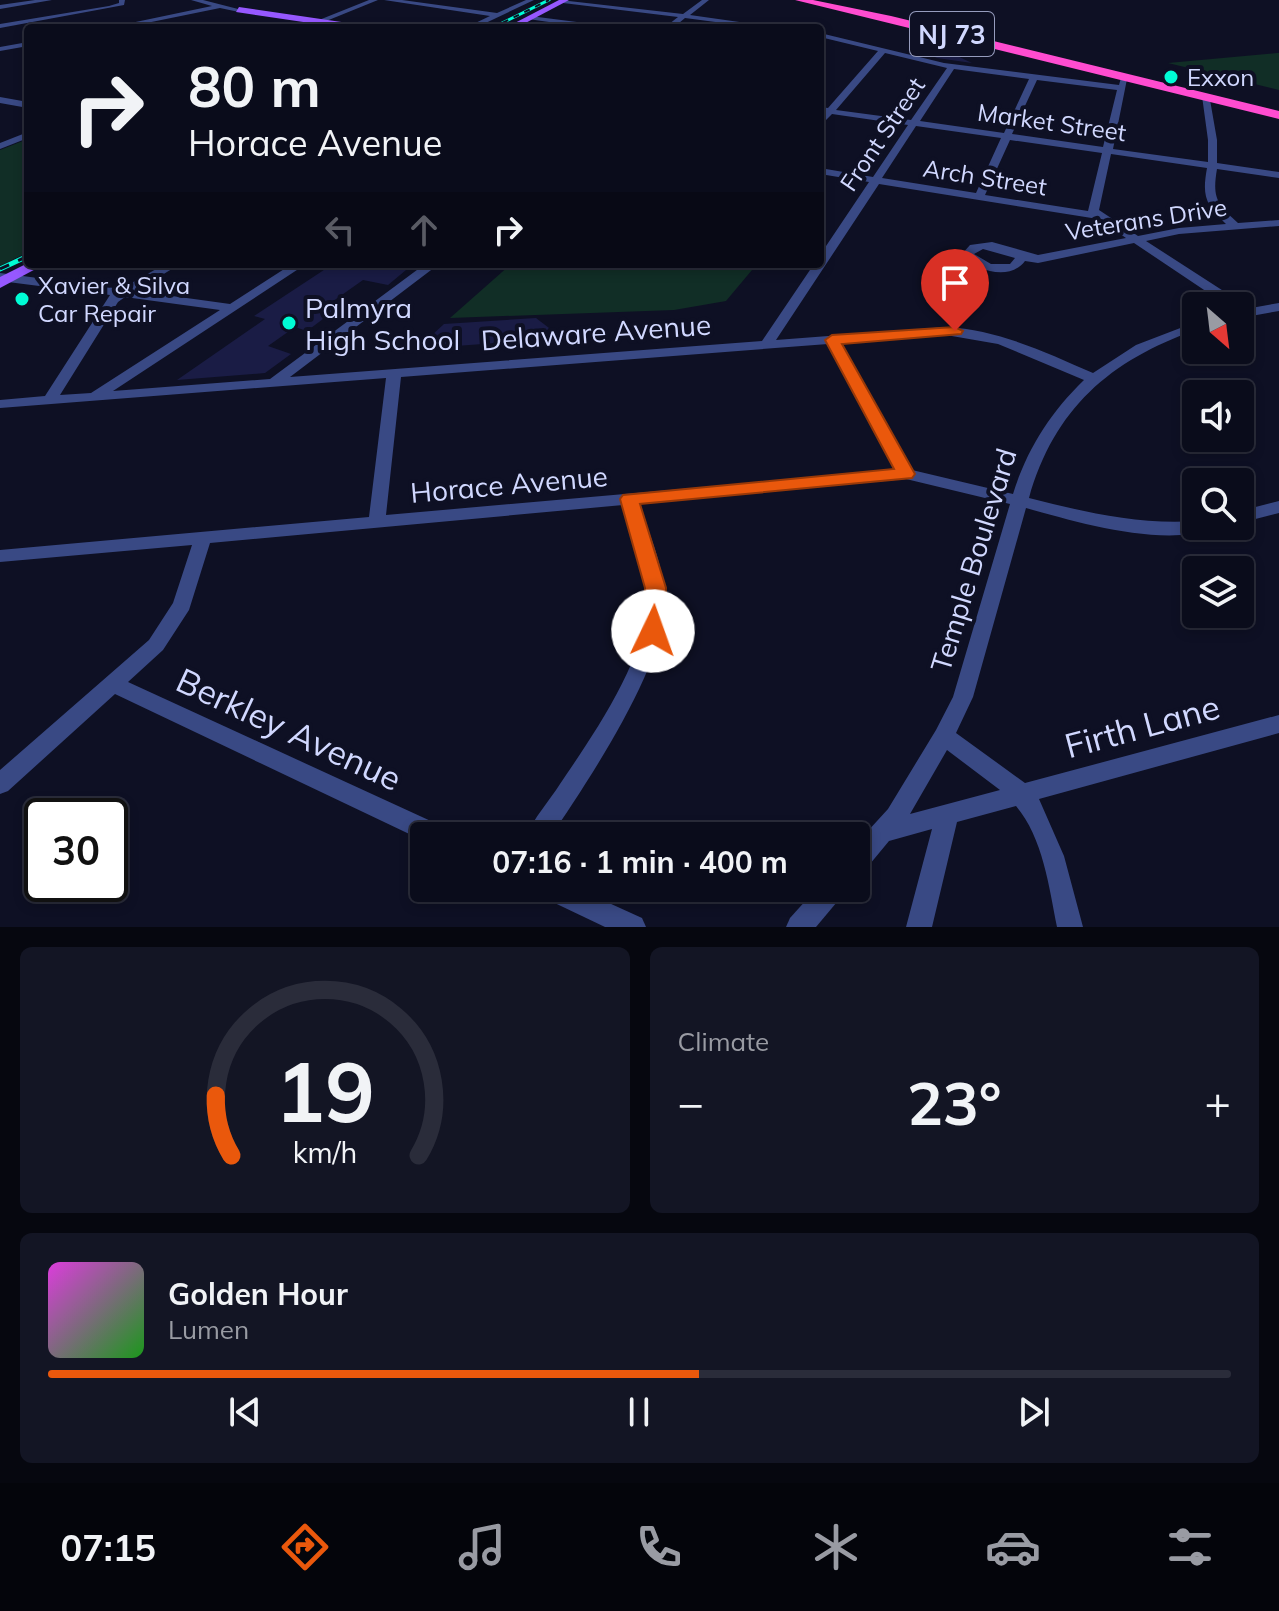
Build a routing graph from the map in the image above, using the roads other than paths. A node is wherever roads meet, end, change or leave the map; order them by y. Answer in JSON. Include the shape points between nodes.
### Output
{"nodes":[{"id":1,"x":49,"y":0,"type":"edge"},
{"id":2,"x":122,"y":0,"type":"edge"},
{"id":3,"x":194,"y":0,"type":"edge"},
{"id":4,"x":256,"y":0,"type":"edge"},
{"id":5,"x":375,"y":0,"type":"edge"},
{"id":6,"x":387,"y":0,"type":"edge"},
{"id":7,"x":531,"y":0,"type":"edge"},
{"id":8,"x":706,"y":0,"type":"edge"},
{"id":9,"x":800,"y":0,"type":"edge"},
{"id":10,"x":815,"y":0,"type":"edge"},
{"id":11,"x":564,"y":1,"type":"edge"},
{"id":12,"x":0,"y":7,"type":"edge"},
{"id":13,"x":217,"y":7,"type":"junction"},
{"id":14,"x":239,"y":10,"type":"junction"},
{"id":15,"x":499,"y":15,"type":"junction"},
{"id":16,"x":684,"y":16,"type":"junction"},
{"id":17,"x":530,"y":18,"type":"junction"},
{"id":18,"x":319,"y":22,"type":"junction"},
{"id":19,"x":131,"y":24,"type":"edge"},
{"id":20,"x":314,"y":24,"type":"edge"},
{"id":21,"x":333,"y":24,"type":"edge"},
{"id":22,"x":478,"y":24,"type":"edge"},
{"id":23,"x":517,"y":24,"type":"edge"},
{"id":24,"x":569,"y":24,"type":"edge"},
{"id":25,"x":673,"y":24,"type":"edge"},
{"id":26,"x":747,"y":24,"type":"edge"},
{"id":27,"x":0,"y":26,"type":"edge"},
{"id":28,"x":824,"y":36,"type":"edge"},
{"id":29,"x":24,"y":45,"type":"edge"},
{"id":30,"x":2,"y":49,"type":"edge"},
{"id":31,"x":883,"y":50,"type":"junction"},
{"id":32,"x":24,"y":52,"type":"edge"},
{"id":33,"x":952,"y":66,"type":"junction"},
{"id":34,"x":1034,"y":77,"type":"junction"},
{"id":35,"x":1122,"y":82,"type":"junction"},
{"id":36,"x":1206,"y":96,"type":"junction"},
{"id":37,"x":0,"y":100,"type":"edge"},
{"id":38,"x":24,"y":104,"type":"edge"},
{"id":39,"x":825,"y":110,"type":"edge"},
{"id":40,"x":1279,"y":113,"type":"edge"},
{"id":41,"x":914,"y":123,"type":"junction"},
{"id":42,"x":1006,"y":136,"type":"junction"},
{"id":43,"x":24,"y":137,"type":"edge"},
{"id":44,"x":0,"y":146,"type":"edge"},
{"id":45,"x":1106,"y":150,"type":"junction"},
{"id":46,"x":1211,"y":165,"type":"junction"},
{"id":47,"x":824,"y":172,"type":"edge"},
{"id":48,"x":1279,"y":175,"type":"edge"},
{"id":49,"x":876,"y":180,"type":"junction"},
{"id":50,"x":979,"y":197,"type":"junction"},
{"id":51,"x":1097,"y":216,"type":"junction"},
{"id":52,"x":1279,"y":223,"type":"edge"},
{"id":53,"x":1235,"y":226,"type":"junction"},
{"id":54,"x":1132,"y":239,"type":"junction"},
{"id":55,"x":824,"y":258,"type":"edge"},
{"id":56,"x":1021,"y":258,"type":"dead end"},
{"id":57,"x":29,"y":268,"type":"edge"},
{"id":58,"x":167,"y":268,"type":"edge"},
{"id":59,"x":294,"y":268,"type":"edge"},
{"id":60,"x":428,"y":268,"type":"edge"},
{"id":61,"x":817,"y":268,"type":"edge"},
{"id":62,"x":3,"y":279,"type":"edge"},
{"id":63,"x":1213,"y":292,"type":"edge"},
{"id":64,"x":123,"y":293,"type":"junction"},
{"id":65,"x":1279,"y":307,"type":"edge"},
{"id":66,"x":233,"y":308,"type":"junction"},
{"id":67,"x":1254,"y":309,"type":"edge"},
{"id":68,"x":1182,"y":331,"type":"edge"},
{"id":69,"x":832,"y":340,"type":"junction"},
{"id":70,"x":766,"y":345,"type":"junction"},
{"id":71,"x":394,"y":373,"type":"junction"},
{"id":72,"x":1093,"y":379,"type":"junction"},
{"id":73,"x":274,"y":383,"type":"junction"},
{"id":74,"x":96,"y":396,"type":"junction"},
{"id":75,"x":50,"y":400,"type":"junction"},
{"id":76,"x":0,"y":404,"type":"edge"},
{"id":77,"x":906,"y":474,"type":"junction"},
{"id":78,"x":629,"y":499,"type":"junction"},
{"id":79,"x":1020,"y":500,"type":"junction"},
{"id":80,"x":1279,"y":507,"type":"edge"},
{"id":81,"x":1254,"y":513,"type":"edge"},
{"id":82,"x":377,"y":522,"type":"junction"},
{"id":83,"x":1182,"y":529,"type":"edge"},
{"id":84,"x":203,"y":538,"type":"junction"},
{"id":85,"x":0,"y":556,"type":"edge"},
{"id":86,"x":111,"y":683,"type":"junction"},
{"id":87,"x":1279,"y":724,"type":"edge"},
{"id":88,"x":944,"y":736,"type":"junction"},
{"id":89,"x":0,"y":784,"type":"edge"},
{"id":90,"x":1022,"y":794,"type":"junction"},
{"id":91,"x":947,"y":814,"type":"junction"},
{"id":92,"x":547,"y":822,"type":"edge"},
{"id":93,"x":410,"y":823,"type":"edge"},
{"id":94,"x":882,"y":832,"type":"junction"},
{"id":95,"x":870,"y":846,"type":"edge"},
{"id":96,"x":579,"y":902,"type":"edge"},
{"id":97,"x":821,"y":902,"type":"edge"},
{"id":98,"x":633,"y":927,"type":"edge"},
{"id":99,"x":799,"y":927,"type":"edge"},
{"id":100,"x":919,"y":927,"type":"edge"},
{"id":101,"x":1070,"y":927,"type":"edge"}],
"edges":[{"from":1,"to":12,"type":"street"},
{"from":2,"to":27,"type":"street","via":[[114,7]]},
{"from":3,"to":13,"type":"street"},
{"from":4,"to":14,"type":"main road"},
{"from":5,"to":18,"type":"street"},
{"from":6,"to":15,"type":"street"},
{"from":7,"to":15,"type":"street"},
{"from":8,"to":16,"type":"street"},
{"from":9,"to":35,"type":"highway","number":"NJ 73","via":[[977,40],[1026,63],[1068,62]]},
{"from":10,"to":40,"type":"highway","number":"NJ 73"},
{"from":11,"to":16,"type":"street"},
{"from":11,"to":17,"type":"main road"},
{"from":13,"to":14,"type":"street"},
{"from":13,"to":19,"type":"street"},
{"from":14,"to":18,"type":"main road"},
{"from":15,"to":22,"type":"street"},
{"from":16,"to":25,"type":"street"},
{"from":16,"to":26,"type":"street"},
{"from":17,"to":23,"type":"main road"},
{"from":17,"to":24,"type":"street"},
{"from":18,"to":20,"type":"street"},
{"from":18,"to":21,"type":"main road"},
{"from":28,"to":31,"type":"street"},
{"from":29,"to":30,"type":"street"},
{"from":30,"to":32,"type":"street"},
{"from":31,"to":33,"type":"street"},
{"from":31,"to":39,"type":"street"},
{"from":33,"to":34,"type":"street"},
{"from":33,"to":41,"type":"street","name":"Front Street"},
{"from":34,"to":35,"type":"street"},
{"from":34,"to":42,"type":"street"},
{"from":35,"to":36,"type":"highway","number":"NJ 73"},
{"from":35,"to":45,"type":"street"},
{"from":36,"to":40,"type":"highway","number":"NJ 73"},
{"from":36,"to":46,"type":"street","via":[[1214,149]]},
{"from":37,"to":38,"type":"street"},
{"from":39,"to":41,"type":"street","name":"Market Street"},
{"from":41,"to":42,"type":"street","name":"Market Street"},
{"from":41,"to":49,"type":"street","name":"Front Street"},
{"from":42,"to":45,"type":"street","name":"Market Street"},
{"from":42,"to":50,"type":"street"},
{"from":43,"to":44,"type":"street"},
{"from":45,"to":46,"type":"street","name":"Market Street"},
{"from":45,"to":51,"type":"street","via":[[1093,206]]},
{"from":46,"to":48,"type":"street","name":"Market Street"},
{"from":46,"to":53,"type":"street","via":[[1211,201]]},
{"from":47,"to":49,"type":"street","name":"Arch Street"},
{"from":49,"to":50,"type":"street","name":"Arch Street"},
{"from":49,"to":55,"type":"street","name":"Front Street"},
{"from":50,"to":51,"type":"street","name":"Arch Street"},
{"from":51,"to":54,"type":"street"},
{"from":52,"to":53,"type":"street","name":"Veterans Drive"},
{"from":53,"to":54,"type":"street","name":"Veterans Drive"},
{"from":54,"to":56,"type":"street","name":"Veterans Drive","via":[[1064,255]]},
{"from":54,"to":63,"type":"street"},
{"from":57,"to":62,"type":"main road"},
{"from":58,"to":64,"type":"street"},
{"from":59,"to":66,"type":"street"},
{"from":60,"to":73,"type":"street"},
{"from":61,"to":70,"type":"street","name":"Front Street"},
{"from":62,"to":64,"type":"street"},
{"from":64,"to":66,"type":"street"},
{"from":64,"to":75,"type":"street","via":[[113,299]]},
{"from":65,"to":67,"type":"street"},
{"from":66,"to":74,"type":"street"},
{"from":68,"to":72,"type":"street","name":"Temple Boulevard","via":[[1142,347]]},
{"from":69,"to":70,"type":"street","name":"Delaware Avenue"},
{"from":69,"to":72,"type":"street","name":"Delaware Avenue","via":[[975,333]]},
{"from":69,"to":77,"type":"street"},
{"from":70,"to":71,"type":"street","name":"Delaware Avenue"},
{"from":71,"to":73,"type":"street","name":"Delaware Avenue"},
{"from":71,"to":82,"type":"street"},
{"from":72,"to":79,"type":"street","name":"Temple Boulevard","via":[[1073,396],[1044,437]]},
{"from":73,"to":74,"type":"street","name":"Delaware Avenue"},
{"from":74,"to":75,"type":"street","name":"Delaware Avenue"},
{"from":75,"to":76,"type":"street","name":"Delaware Avenue"},
{"from":77,"to":78,"type":"street","name":"Horace Avenue"},
{"from":77,"to":79,"type":"street","name":"Horace Avenue"},
{"from":78,"to":82,"type":"street","name":"Horace Avenue"},
{"from":78,"to":92,"type":"street","via":[[655,588],[653,631],[620,702]]},
{"from":79,"to":83,"type":"street","name":"Horace Avenue","via":[[1128,526]]},
{"from":79,"to":88,"type":"street","name":"Temple Boulevard","via":[[982,639]]},
{"from":80,"to":81,"type":"street"},
{"from":82,"to":84,"type":"street","name":"Horace Avenue"},
{"from":84,"to":85,"type":"street","name":"Horace Avenue"},
{"from":84,"to":86,"type":"street","via":[[177,614],[156,645]]},
{"from":86,"to":89,"type":"street"},
{"from":86,"to":93,"type":"street","name":"Berkley Avenue"},
{"from":87,"to":90,"type":"street","name":"Firth Lane"},
{"from":88,"to":90,"type":"street"},
{"from":88,"to":94,"type":"street","name":"Temple Boulevard"},
{"from":90,"to":91,"type":"street","name":"Firth Lane"},
{"from":90,"to":101,"type":"street","via":[[1061,882]]},
{"from":91,"to":94,"type":"street","name":"Firth Lane"},
{"from":91,"to":100,"type":"street"},
{"from":94,"to":95,"type":"street","name":"Temple Boulevard"},
{"from":96,"to":98,"type":"street"},
{"from":97,"to":99,"type":"street"}]}
